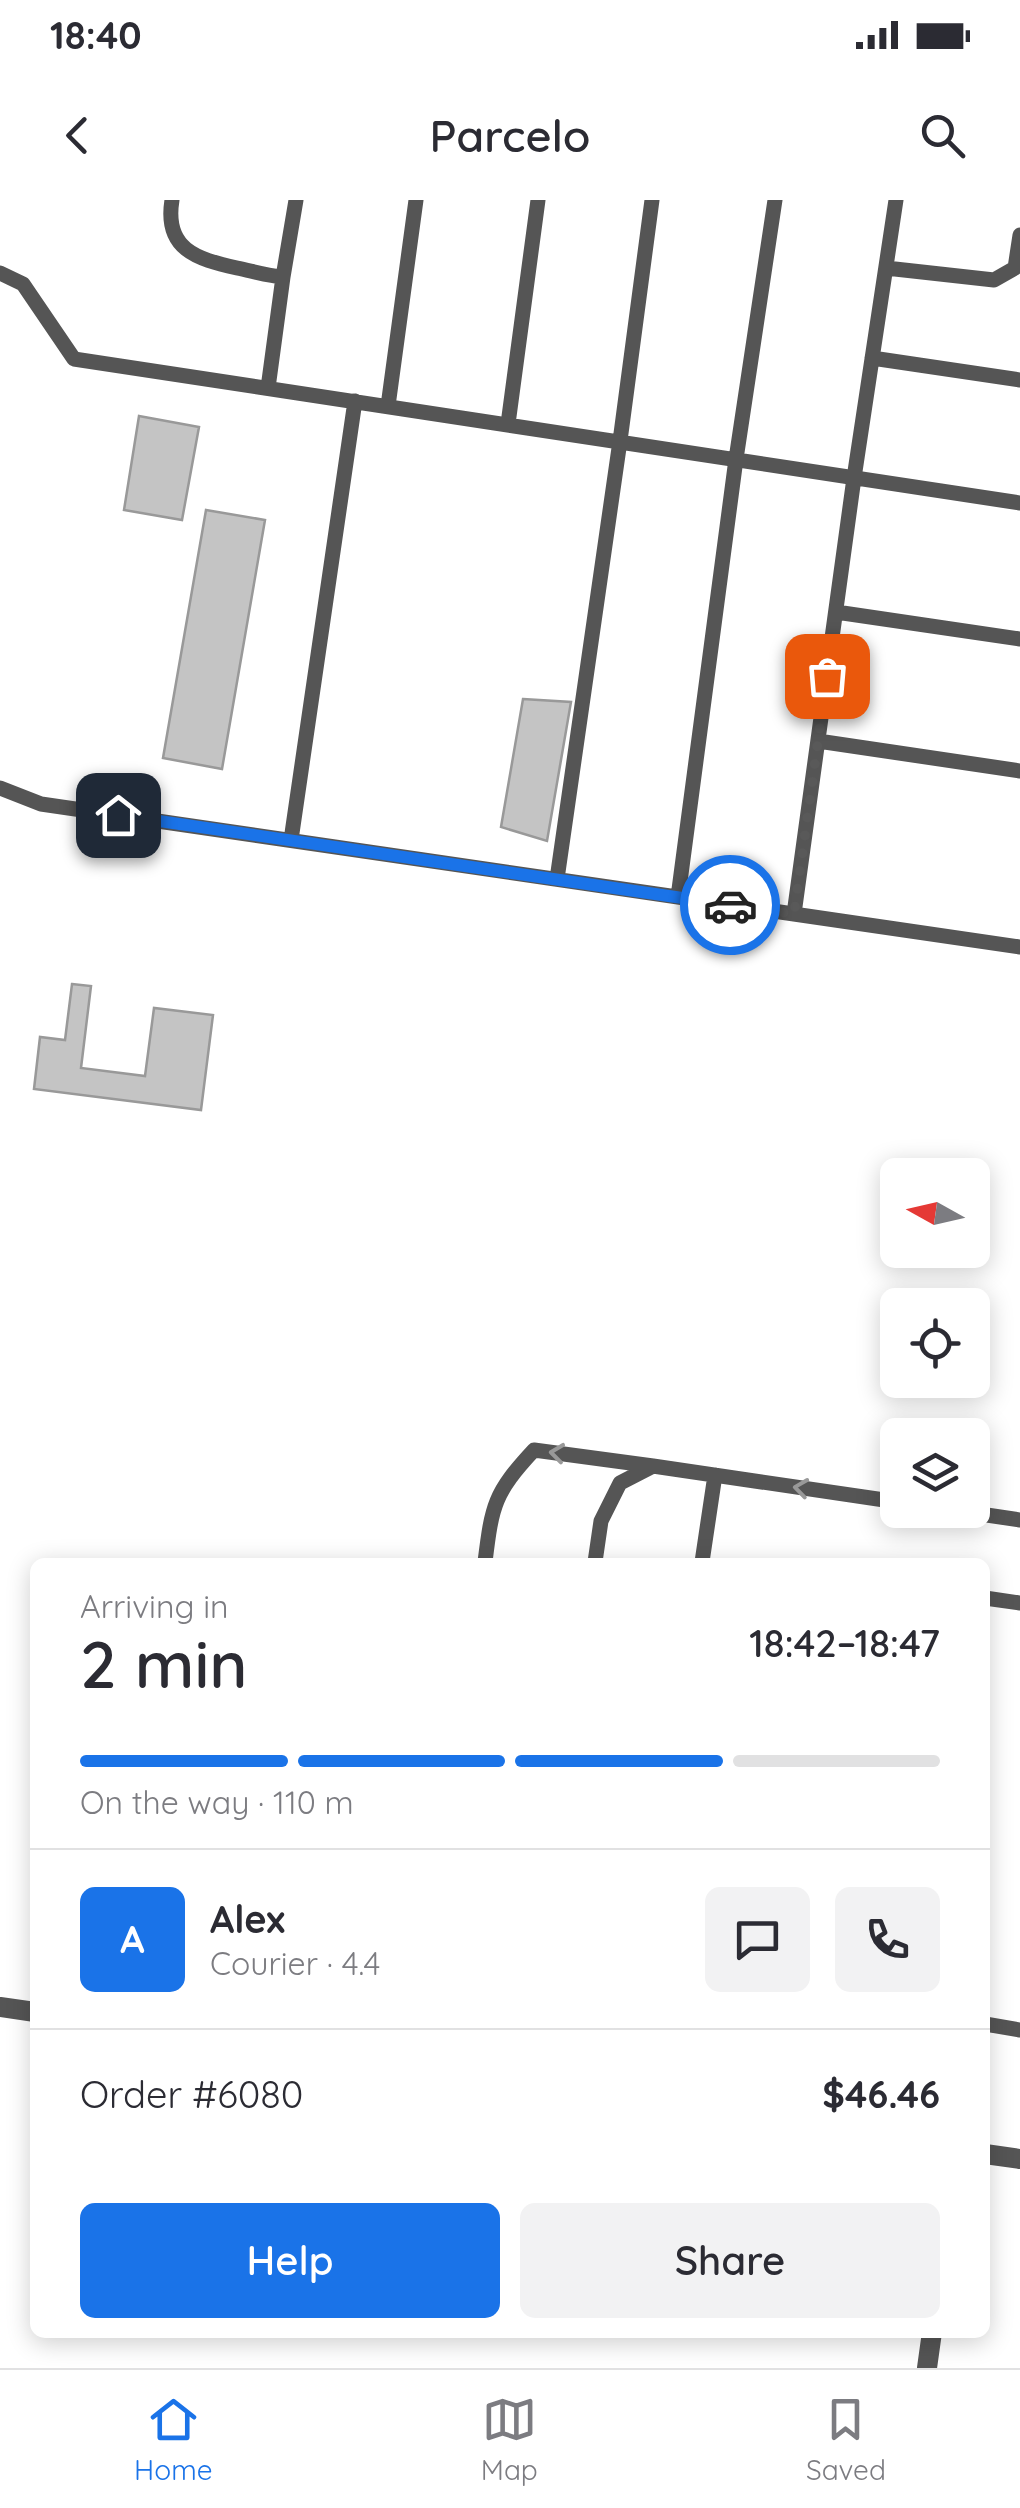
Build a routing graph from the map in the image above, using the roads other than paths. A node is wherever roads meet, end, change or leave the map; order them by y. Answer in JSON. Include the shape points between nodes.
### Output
{"nodes":[{"id":1,"x":172,"y":200,"type":"edge"},
{"id":2,"x":296,"y":200,"type":"edge"},
{"id":3,"x":416,"y":200,"type":"edge"},
{"id":4,"x":538,"y":200,"type":"edge"},
{"id":5,"x":652,"y":200,"type":"edge"},
{"id":6,"x":775,"y":200,"type":"edge"},
{"id":7,"x":896,"y":200,"type":"edge"},
{"id":8,"x":1019,"y":245,"type":"edge"},
{"id":9,"x":886,"y":268,"type":"junction"},
{"id":10,"x":0,"y":273,"type":"edge"},
{"id":11,"x":284,"y":277,"type":"junction"},
{"id":12,"x":872,"y":358,"type":"junction"},
{"id":13,"x":1020,"y":380,"type":"edge"},
{"id":14,"x":268,"y":388,"type":"junction"},
{"id":15,"x":355,"y":400,"type":"junction"},
{"id":16,"x":388,"y":406,"type":"junction"},
{"id":17,"x":508,"y":424,"type":"junction"},
{"id":18,"x":620,"y":442,"type":"junction"},
{"id":19,"x":736,"y":460,"type":"junction"},
{"id":20,"x":854,"y":478,"type":"junction"},
{"id":21,"x":1020,"y":503,"type":"edge"},
{"id":22,"x":836,"y":612,"type":"junction"},
{"id":23,"x":1020,"y":639,"type":"edge"},
{"id":24,"x":818,"y":741,"type":"junction"},
{"id":25,"x":1020,"y":771,"type":"edge"},
{"id":26,"x":0,"y":788,"type":"edge"},
{"id":27,"x":291,"y":840,"type":"junction"},
{"id":28,"x":557,"y":879,"type":"junction"},
{"id":29,"x":678,"y":897,"type":"junction"},
{"id":30,"x":794,"y":914,"type":"junction"},
{"id":31,"x":1020,"y":947,"type":"edge"},
{"id":32,"x":654,"y":1466,"type":"junction"},
{"id":33,"x":715,"y":1475,"type":"junction"},
{"id":34,"x":880,"y":1499,"type":"edge"},
{"id":35,"x":990,"y":1515,"type":"edge"},
{"id":36,"x":1020,"y":1520,"type":"edge"},
{"id":37,"x":485,"y":1558,"type":"edge"},
{"id":38,"x":596,"y":1558,"type":"edge"},
{"id":39,"x":708,"y":1558,"type":"edge"},
{"id":40,"x":990,"y":1599,"type":"edge"},
{"id":41,"x":1020,"y":1602,"type":"edge"},
{"id":42,"x":0,"y":2007,"type":"edge"},
{"id":43,"x":30,"y":2011,"type":"edge"},
{"id":44,"x":990,"y":2025,"type":"edge"},
{"id":45,"x":1020,"y":2030,"type":"edge"},
{"id":46,"x":990,"y":2155,"type":"edge"},
{"id":47,"x":1020,"y":2159,"type":"edge"},
{"id":48,"x":931,"y":2338,"type":"edge"},
{"id":49,"x":926,"y":2368,"type":"edge"}],
"edges":[{"from":1,"to":11,"type":"lane","via":[[174,236],[188,252]]},
{"from":2,"to":11,"type":"lane"},
{"from":3,"to":16,"type":"lane"},
{"from":4,"to":17,"type":"lane"},
{"from":5,"to":18,"type":"lane"},
{"from":6,"to":19,"type":"lane"},
{"from":7,"to":9,"type":"lane"},
{"from":8,"to":9,"type":"lane","via":[[1015,268],[994,280]]},
{"from":9,"to":12,"type":"lane"},
{"from":10,"to":14,"type":"lane","via":[[23,284],[74,359]]},
{"from":11,"to":14,"type":"lane"},
{"from":12,"to":13,"type":"lane"},
{"from":12,"to":20,"type":"lane"},
{"from":14,"to":15,"type":"lane"},
{"from":15,"to":16,"type":"lane"},
{"from":15,"to":27,"type":"lane"},
{"from":16,"to":17,"type":"lane"},
{"from":17,"to":18,"type":"lane"},
{"from":18,"to":19,"type":"lane"},
{"from":18,"to":28,"type":"lane"},
{"from":19,"to":20,"type":"lane"},
{"from":19,"to":29,"type":"lane"},
{"from":20,"to":21,"type":"lane"},
{"from":20,"to":22,"type":"lane"},
{"from":22,"to":23,"type":"lane"},
{"from":22,"to":24,"type":"lane"},
{"from":24,"to":25,"type":"lane"},
{"from":24,"to":30,"type":"lane"},
{"from":26,"to":27,"type":"lane","via":[[41,804]]},
{"from":27,"to":28,"type":"lane"},
{"from":28,"to":29,"type":"lane"},
{"from":29,"to":30,"type":"lane"},
{"from":30,"to":31,"type":"lane"},
{"from":32,"to":33,"type":"lane"},
{"from":32,"to":37,"type":"lane","one_way":true,"via":[[534,1450],[496,1499]]},
{"from":32,"to":38,"type":"lane","via":[[620,1483],[601,1521]]},
{"from":34,"to":33,"type":"lane","one_way":true},
{"from":33,"to":39,"type":"lane"},
{"from":35,"to":36,"type":"lane"},
{"from":40,"to":41,"type":"lane"},
{"from":42,"to":43,"type":"street"},
{"from":44,"to":45,"type":"lane"},
{"from":46,"to":47,"type":"street"},
{"from":48,"to":49,"type":"street"}]}
